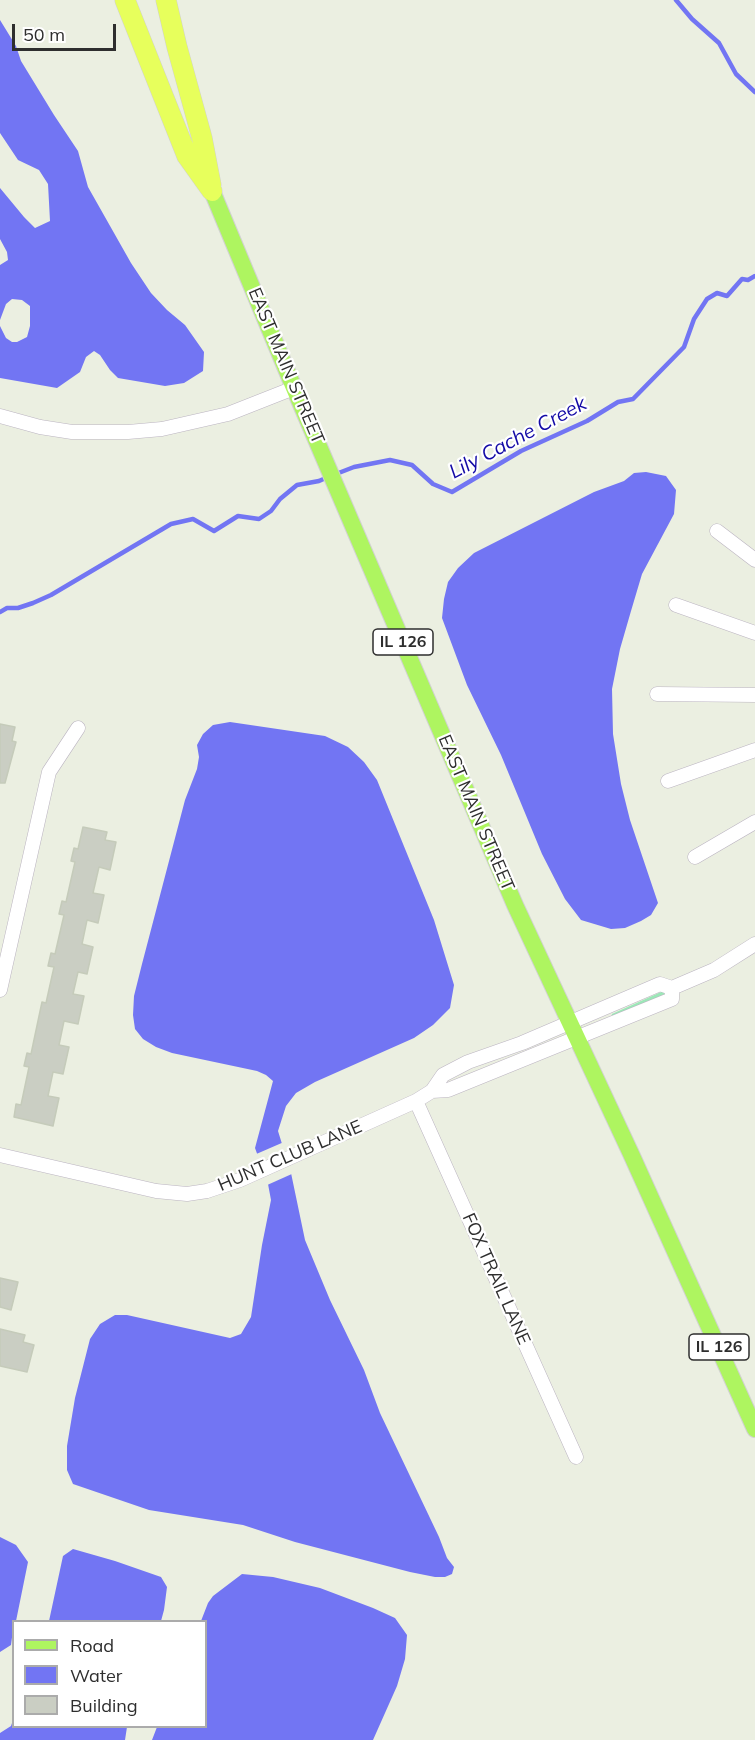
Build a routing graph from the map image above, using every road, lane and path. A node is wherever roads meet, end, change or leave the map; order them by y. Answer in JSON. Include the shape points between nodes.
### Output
{"nodes":[{"id":1,"x":125,"y":0,"type":"edge"},
{"id":2,"x":166,"y":0,"type":"edge"},
{"id":3,"x":212,"y":191,"type":"junction"},
{"id":4,"x":294,"y":388,"type":"junction"},
{"id":5,"x":0,"y":416,"type":"edge"},
{"id":6,"x":717,"y":531,"type":"dead end"},
{"id":7,"x":755,"y":560,"type":"edge"},
{"id":8,"x":676,"y":605,"type":"dead end"},
{"id":9,"x":755,"y":633,"type":"edge"},
{"id":10,"x":657,"y":694,"type":"dead end"},
{"id":11,"x":755,"y":695,"type":"edge"},
{"id":12,"x":78,"y":729,"type":"dead end"},
{"id":13,"x":755,"y":750,"type":"edge"},
{"id":14,"x":668,"y":781,"type":"dead end"},
{"id":15,"x":755,"y":822,"type":"edge"},
{"id":16,"x":694,"y":858,"type":"dead end"},
{"id":17,"x":755,"y":944,"type":"edge"},
{"id":18,"x":672,"y":988,"type":"junction"},
{"id":19,"x":0,"y":990,"type":"edge"},
{"id":20,"x":570,"y":1022,"type":"junction"},
{"id":21,"x":578,"y":1038,"type":"junction"},
{"id":22,"x":432,"y":1091,"type":"junction"},
{"id":23,"x":417,"y":1101,"type":"junction"},
{"id":24,"x":0,"y":1155,"type":"edge"},
{"id":25,"x":751,"y":1409,"type":"edge"},
{"id":26,"x":755,"y":1429,"type":"edge"},
{"id":27,"x":576,"y":1457,"type":"dead end"}],
"edges":[{"from":1,"to":3,"type":"highway","via":[[187,156]]},
{"from":2,"to":3,"type":"highway"},
{"from":3,"to":4,"type":"main road","name":"EAST MAIN STREET"},
{"from":4,"to":5,"type":"street","via":[[228,414],[162,429],[72,432],[40,428]]},
{"from":4,"to":20,"type":"main road","name":"EAST MAIN STREET","number":"IL 126"},
{"from":6,"to":7,"type":"street"},
{"from":8,"to":9,"type":"street"},
{"from":10,"to":11,"type":"street"},
{"from":12,"to":19,"type":"street","via":[[49,772]]},
{"from":13,"to":14,"type":"street"},
{"from":15,"to":16,"type":"street"},
{"from":17,"to":18,"type":"street","name":"HUNT CLUB LANE","via":[[714,970]]},
{"from":18,"to":20,"type":"street","name":"HUNT CLUB LANE","via":[[660,984]]},
{"from":18,"to":21,"type":"street","name":"HUNT CLUB LANE","via":[[672,999]]},
{"from":20,"to":21,"type":"main road","name":"EAST MAIN STREET"},
{"from":20,"to":22,"type":"street","name":"HUNT CLUB LANE","via":[[443,1074]]},
{"from":21,"to":22,"type":"street","name":"HUNT CLUB LANE","via":[[447,1090]]},
{"from":21,"to":25,"type":"main road","name":"EAST MAIN STREET","number":"IL 126"},
{"from":22,"to":23,"type":"street","name":"HUNT CLUB LANE"},
{"from":23,"to":24,"type":"street","name":"HUNT CLUB LANE","via":[[248,1176],[187,1194]]},
{"from":23,"to":27,"type":"street","name":"FOX TRAIL LANE"},
{"from":25,"to":26,"type":"main road","name":"EAST MAIN STREET","number":"IL 126"}]}
